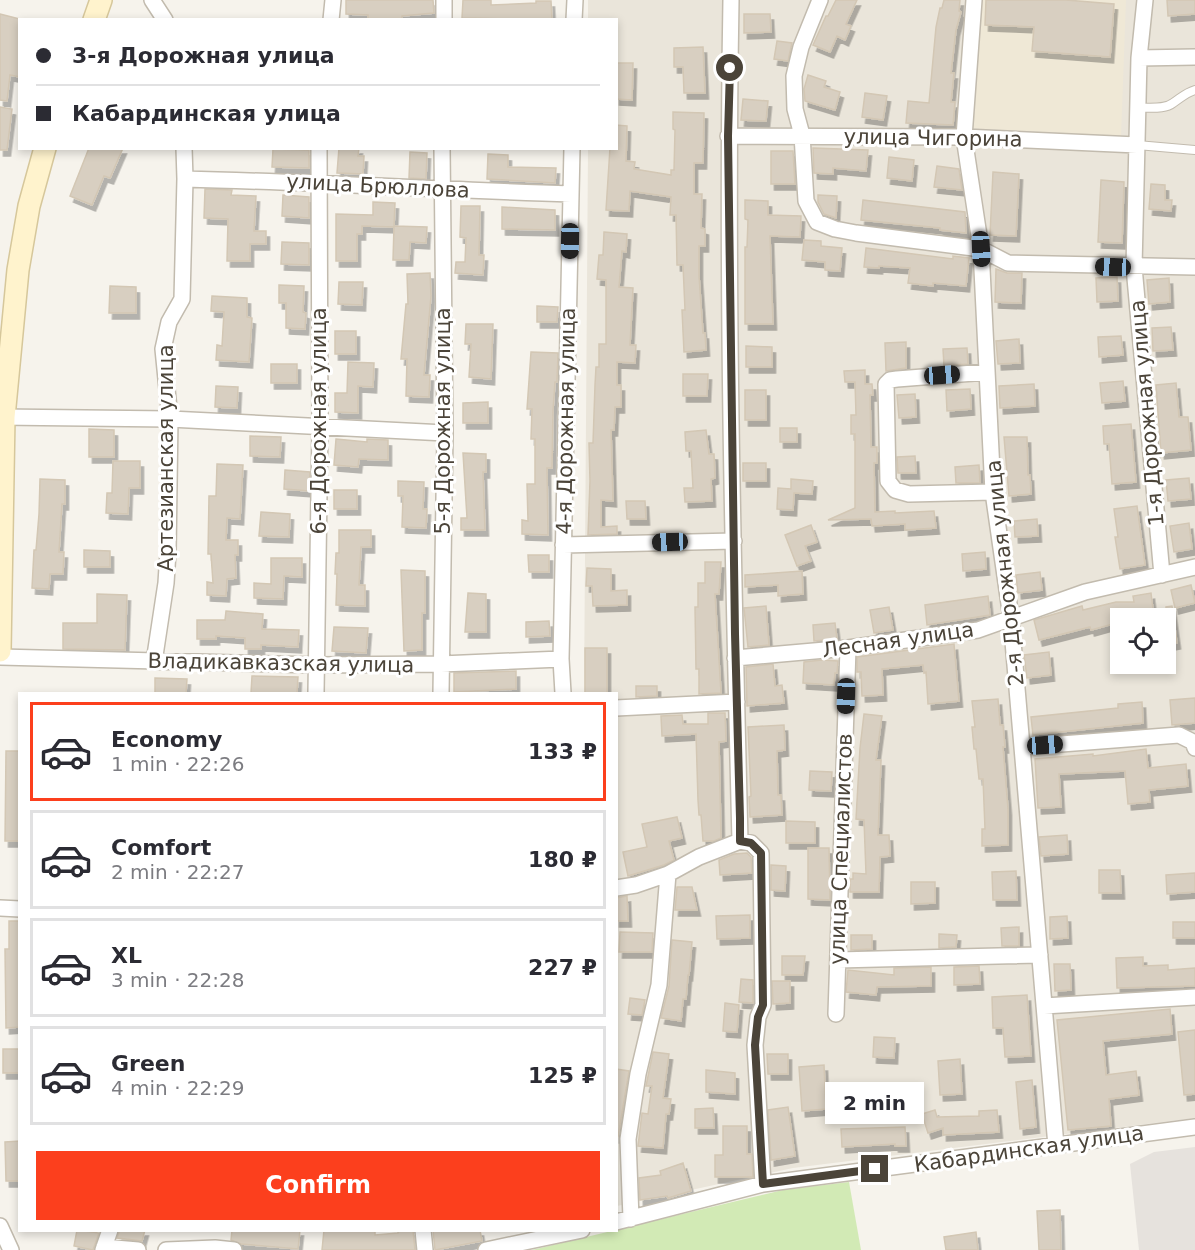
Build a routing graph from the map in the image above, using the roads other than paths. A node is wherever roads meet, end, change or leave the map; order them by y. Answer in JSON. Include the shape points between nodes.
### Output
{"nodes":[{"id":1,"x":101,"y":0,"type":"edge"},
{"id":2,"x":152,"y":0,"type":"edge"},
{"id":3,"x":333,"y":0,"type":"edge"},
{"id":4,"x":444,"y":0,"type":"edge"},
{"id":5,"x":574,"y":0,"type":"edge"},
{"id":6,"x":731,"y":0,"type":"edge"},
{"id":7,"x":820,"y":0,"type":"edge"},
{"id":8,"x":974,"y":0,"type":"edge"},
{"id":9,"x":1145,"y":0,"type":"edge"},
{"id":10,"x":95,"y":18,"type":"edge"},
{"id":11,"x":164,"y":18,"type":"edge"},
{"id":12,"x":331,"y":18,"type":"edge"},
{"id":13,"x":444,"y":18,"type":"edge"},
{"id":14,"x":574,"y":18,"type":"edge"},
{"id":15,"x":1195,"y":57,"type":"edge"},
{"id":16,"x":1139,"y":58,"type":"junction"},
{"id":17,"x":1195,"y":90,"type":"edge"},
{"id":18,"x":1138,"y":108,"type":"junction"},
{"id":19,"x":802,"y":135,"type":"junction"},
{"id":20,"x":728,"y":136,"type":"junction"},
{"id":21,"x":964,"y":136,"type":"junction"},
{"id":22,"x":1137,"y":145,"type":"junction"},
{"id":23,"x":44,"y":150,"type":"edge"},
{"id":24,"x":184,"y":150,"type":"edge"},
{"id":25,"x":319,"y":150,"type":"edge"},
{"id":26,"x":442,"y":150,"type":"edge"},
{"id":27,"x":572,"y":150,"type":"edge"},
{"id":28,"x":1195,"y":150,"type":"edge"},
{"id":29,"x":185,"y":179,"type":"junction"},
{"id":30,"x":320,"y":182,"type":"junction"},
{"id":31,"x":442,"y":190,"type":"junction"},
{"id":32,"x":571,"y":194,"type":"junction"},
{"id":33,"x":981,"y":249,"type":"junction"},
{"id":34,"x":1134,"y":267,"type":"junction"},
{"id":35,"x":1195,"y":267,"type":"edge"},
{"id":36,"x":987,"y":372,"type":"junction"},
{"id":37,"x":2,"y":417,"type":"edge"},
{"id":38,"x":170,"y":419,"type":"junction"},
{"id":39,"x":320,"y":426,"type":"junction"},
{"id":40,"x":445,"y":433,"type":"junction"},
{"id":41,"x":993,"y":492,"type":"junction"},
{"id":42,"x":734,"y":541,"type":"junction"},
{"id":43,"x":563,"y":545,"type":"junction"},
{"id":44,"x":1195,"y":567,"type":"edge"},
{"id":45,"x":1162,"y":575,"type":"junction"},
{"id":46,"x":1011,"y":618,"type":"junction"},
{"id":47,"x":848,"y":648,"type":"junction"},
{"id":48,"x":0,"y":651,"type":"edge"},
{"id":49,"x":0,"y":657,"type":"edge"},
{"id":50,"x":735,"y":658,"type":"junction"},
{"id":51,"x":561,"y":659,"type":"junction"},
{"id":52,"x":154,"y":662,"type":"junction"},
{"id":53,"x":441,"y":664,"type":"junction"},
{"id":54,"x":317,"y":665,"type":"junction"},
{"id":55,"x":315,"y":692,"type":"edge"},
{"id":56,"x":441,"y":692,"type":"edge"},
{"id":57,"x":563,"y":692,"type":"edge"},
{"id":58,"x":736,"y":702,"type":"junction"},
{"id":59,"x":618,"y":708,"type":"edge"},
{"id":60,"x":1022,"y":747,"type":"junction"},
{"id":61,"x":1195,"y":748,"type":"edge"},
{"id":62,"x":740,"y":841,"type":"junction"},
{"id":63,"x":668,"y":874,"type":"junction"},
{"id":64,"x":618,"y":888,"type":"edge"},
{"id":65,"x":0,"y":908,"type":"edge"},
{"id":66,"x":18,"y":909,"type":"edge"},
{"id":67,"x":1040,"y":955,"type":"junction"},
{"id":68,"x":838,"y":960,"type":"junction"},
{"id":69,"x":1195,"y":997,"type":"edge"},
{"id":70,"x":1044,"y":1006,"type":"junction"},
{"id":71,"x":836,"y":1014,"type":"dead end"},
{"id":72,"x":1195,"y":1127,"type":"edge"},
{"id":73,"x":1056,"y":1146,"type":"junction"},
{"id":74,"x":763,"y":1184,"type":"junction"},
{"id":75,"x":624,"y":1220,"type":"edge"},
{"id":76,"x":0,"y":1226,"type":"edge"},
{"id":77,"x":109,"y":1232,"type":"edge"},
{"id":78,"x":423,"y":1232,"type":"edge"},
{"id":79,"x":566,"y":1232,"type":"edge"},
{"id":80,"x":104,"y":1248,"type":"edge"},
{"id":81,"x":11,"y":1250,"type":"edge"},
{"id":82,"x":138,"y":1250,"type":"edge"},
{"id":83,"x":166,"y":1250,"type":"edge"},
{"id":84,"x":234,"y":1250,"type":"edge"},
{"id":85,"x":425,"y":1250,"type":"edge"},
{"id":86,"x":486,"y":1250,"type":"edge"}],
"edges":[{"from":1,"to":10,"type":"main road"},
{"from":2,"to":11,"type":"street"},
{"from":3,"to":12,"type":"street"},
{"from":4,"to":13,"type":"street"},
{"from":5,"to":14,"type":"street"},
{"from":6,"to":20,"type":"street"},
{"from":7,"to":19,"type":"street","via":[[794,76],[795,109]]},
{"from":8,"to":21,"type":"street","name":"2-я Дорожная улица"},
{"from":9,"to":16,"type":"street","name":"1-я Дорожная улица"},
{"from":15,"to":16,"type":"street"},
{"from":16,"to":18,"type":"street","name":"1-я Дорожная улица"},
{"from":17,"to":18,"type":"lane","via":[[1163,107]]},
{"from":18,"to":22,"type":"street","name":"1-я Дорожная улица"},
{"from":19,"to":20,"type":"street","name":"улица Чигорина"},
{"from":19,"to":21,"type":"street","name":"улица Чигорина"},
{"from":19,"to":33,"type":"street","via":[[806,201],[817,222],[836,229]]},
{"from":20,"to":42,"type":"street"},
{"from":21,"to":22,"type":"street","name":"улица Чигорина"},
{"from":21,"to":33,"type":"street","name":"2-я Дорожная улица"},
{"from":22,"to":28,"type":"lane"},
{"from":22,"to":34,"type":"street","name":"1-я Дорожная улица"},
{"from":23,"to":37,"type":"main road","via":[[29,206],[18,270]]},
{"from":24,"to":29,"type":"street","name":"Артезианская улица"},
{"from":25,"to":30,"type":"street","name":"6-я Дорожная улица"},
{"from":26,"to":31,"type":"street","name":"5-я Дорожная улица"},
{"from":27,"to":32,"type":"street","name":"4-я Дорожная улица"},
{"from":29,"to":30,"type":"street","name":"улица Брюллова"},
{"from":29,"to":38,"type":"street","name":"Артезианская улица","via":[[182,299],[170,322],[163,349]]},
{"from":30,"to":31,"type":"street","name":"улица Брюллова"},
{"from":30,"to":39,"type":"street","name":"6-я Дорожная улица"},
{"from":31,"to":32,"type":"street","name":"улица Брюллова"},
{"from":31,"to":40,"type":"street","name":"5-я Дорожная улица"},
{"from":32,"to":43,"type":"street","name":"4-я Дорожная улица"},
{"from":33,"to":34,"type":"street","via":[[1008,263]]},
{"from":33,"to":36,"type":"street","name":"2-я Дорожная улица"},
{"from":34,"to":35,"type":"street"},
{"from":34,"to":45,"type":"street","name":"1-я Дорожная улица"},
{"from":36,"to":41,"type":"street","name":"2-я Дорожная улица"},
{"from":36,"to":41,"type":"street","via":[[897,379],[886,384],[888,481],[895,490],[909,494]]},
{"from":37,"to":38,"type":"street"},
{"from":37,"to":48,"type":"main road"},
{"from":38,"to":39,"type":"street"},
{"from":38,"to":52,"type":"street","name":"Артезианская улица","via":[[166,583]]},
{"from":39,"to":40,"type":"street"},
{"from":39,"to":54,"type":"street","name":"6-я Дорожная улица"},
{"from":40,"to":53,"type":"street","name":"5-я Дорожная улица"},
{"from":41,"to":46,"type":"street","name":"2-я Дорожная улица"},
{"from":42,"to":43,"type":"street"},
{"from":42,"to":50,"type":"street"},
{"from":43,"to":51,"type":"street","name":"4-я Дорожная улица"},
{"from":44,"to":45,"type":"street","name":"Лесная улица"},
{"from":45,"to":46,"type":"street","name":"Лесная улица","via":[[1084,592]]},
{"from":46,"to":47,"type":"street","name":"Лесная улица","via":[[978,630]]},
{"from":46,"to":60,"type":"street","name":"2-я Дорожная улица"},
{"from":47,"to":50,"type":"street","name":"Лесная улица"},
{"from":47,"to":68,"type":"street","name":"улица Специалистов"},
{"from":49,"to":52,"type":"street","name":"Владикавказская улица"},
{"from":50,"to":58,"type":"street"},
{"from":51,"to":53,"type":"street","name":"Владикавказская улица"},
{"from":51,"to":57,"type":"street","name":"4-я Дорожная улица"},
{"from":52,"to":54,"type":"street","name":"Владикавказская улица"},
{"from":53,"to":54,"type":"street","name":"Владикавказская улица"},
{"from":53,"to":56,"type":"street","name":"5-я Дорожная улица"},
{"from":54,"to":55,"type":"street","name":"6-я Дорожная улица"},
{"from":58,"to":59,"type":"street"},
{"from":58,"to":62,"type":"street"},
{"from":60,"to":61,"type":"street","via":[[1179,735],[1193,742]]},
{"from":60,"to":67,"type":"street","name":"2-я Дорожная улица"},
{"from":62,"to":63,"type":"street","via":[[699,856]]},
{"from":62,"to":74,"type":"street","via":[[751,843],[761,853],[763,1005],[755,1045]]},
{"from":63,"to":64,"type":"street"},
{"from":63,"to":75,"type":"street","via":[[660,985],[638,1074],[628,1139]]},
{"from":65,"to":66,"type":"street"},
{"from":67,"to":68,"type":"street"},
{"from":67,"to":70,"type":"street","name":"2-я Дорожная улица"},
{"from":68,"to":71,"type":"street","name":"улица Специалистов"},
{"from":69,"to":70,"type":"street"},
{"from":70,"to":73,"type":"street","name":"2-я Дорожная улица"},
{"from":72,"to":73,"type":"street","name":"Кабардинская улица"},
{"from":73,"to":74,"type":"street","name":"Кабардинская улица"},
{"from":74,"to":75,"type":"street","name":"Кабардинская улица"},
{"from":76,"to":81,"type":"street"},
{"from":77,"to":80,"type":"street"},
{"from":78,"to":85,"type":"street"},
{"from":79,"to":86,"type":"street"},
{"from":80,"to":82,"type":"street"},
{"from":83,"to":84,"type":"street"}]}
